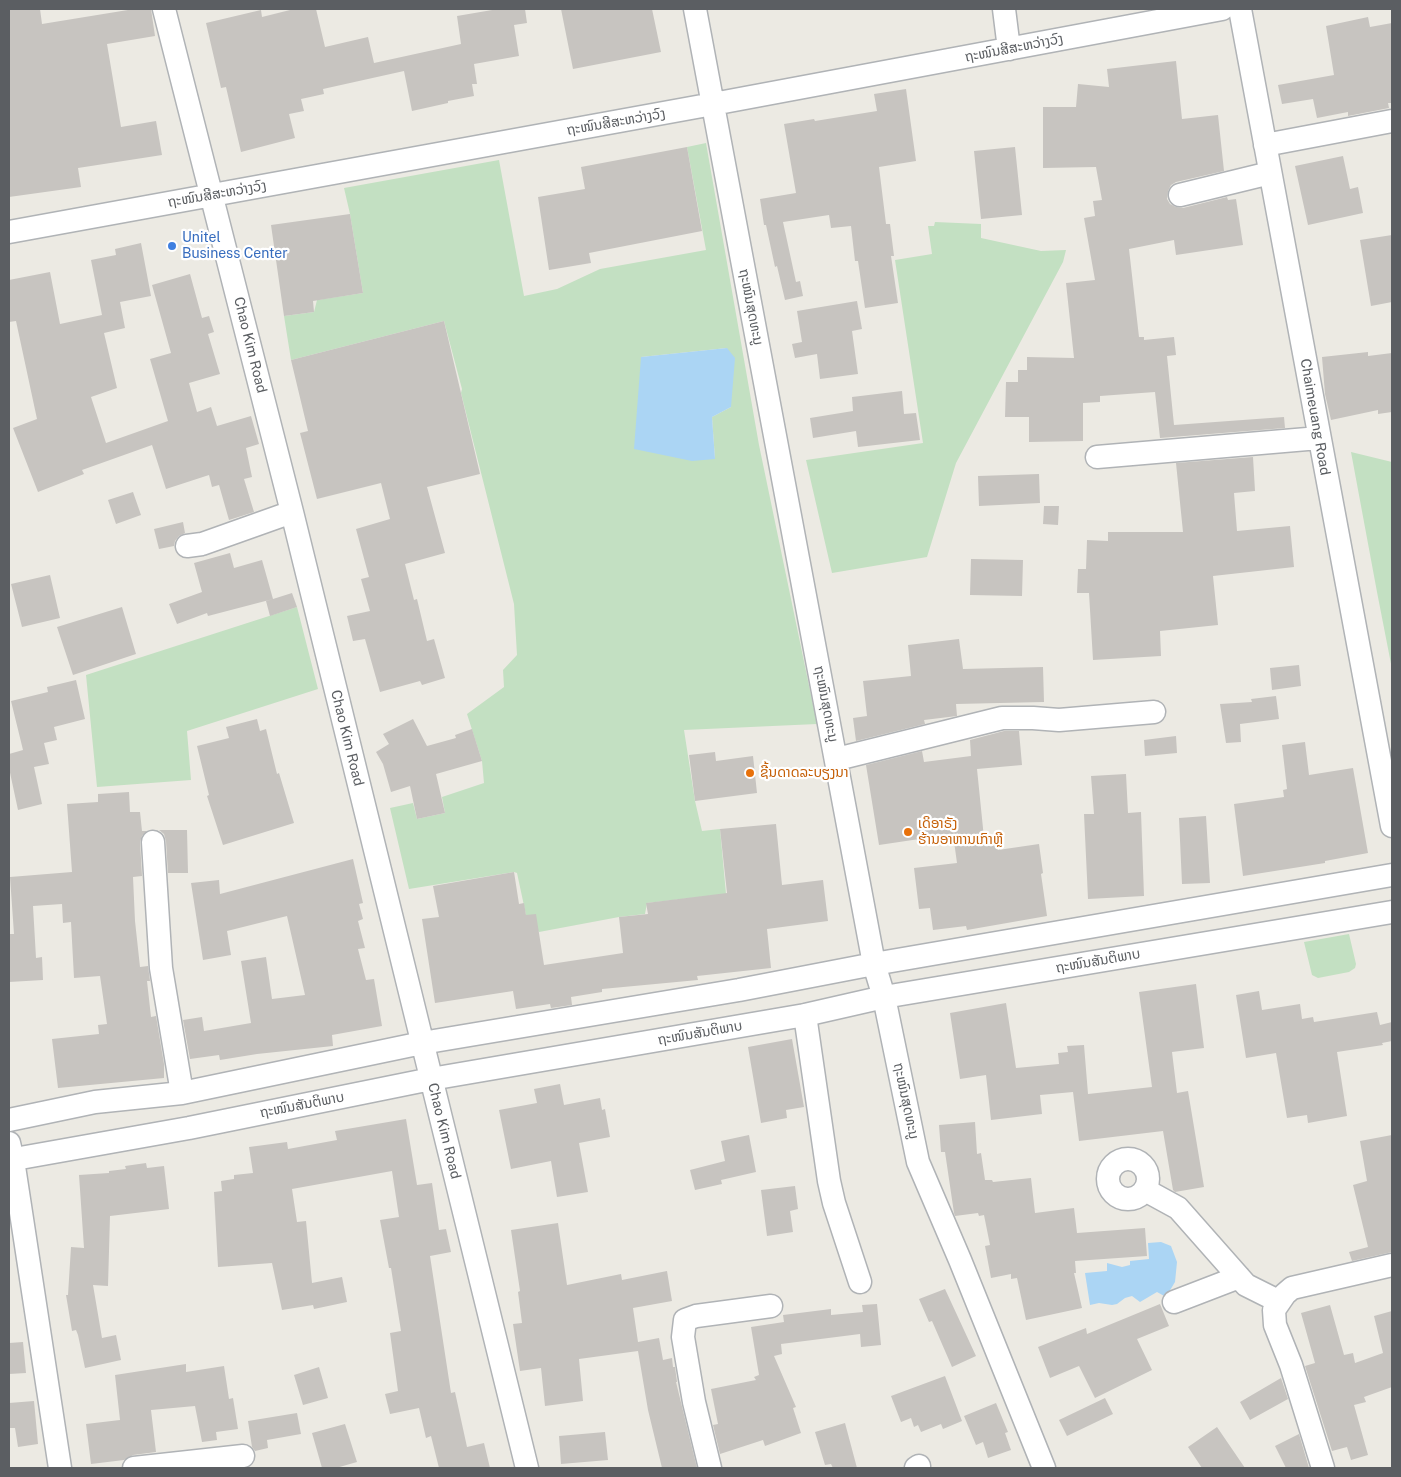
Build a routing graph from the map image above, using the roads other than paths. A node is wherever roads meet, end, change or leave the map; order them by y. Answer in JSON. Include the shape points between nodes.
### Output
{"nodes":[{"id":1,"x":164,"y":9,"type":"edge"},
{"id":2,"x":695,"y":9,"type":"edge"},
{"id":3,"x":1004,"y":9,"type":"edge"},
{"id":4,"x":1222,"y":9,"type":"edge"},
{"id":5,"x":1240,"y":9,"type":"edge"},
{"id":6,"x":1009,"y":49,"type":"junction"},
{"id":7,"x":713,"y":104,"type":"junction"},
{"id":8,"x":1392,"y":121,"type":"edge"},
{"id":9,"x":1340,"y":146,"type":"dead end"},
{"id":10,"x":1268,"y":159,"type":"junction"},
{"id":11,"x":212,"y":195,"type":"junction"},
{"id":12,"x":1180,"y":195,"type":"dead end"},
{"id":13,"x":9,"y":232,"type":"edge"},
{"id":14,"x":1319,"y":438,"type":"junction"},
{"id":15,"x":1097,"y":456,"type":"dead end"},
{"id":16,"x":292,"y":512,"type":"junction"},
{"id":17,"x":186,"y":546,"type":"dead end"},
{"id":18,"x":1154,"y":712,"type":"dead end"},
{"id":19,"x":837,"y":759,"type":"junction"},
{"id":20,"x":1392,"y":826,"type":"edge"},
{"id":21,"x":153,"y":842,"type":"dead end"},
{"id":22,"x":1392,"y":875,"type":"edge"},
{"id":23,"x":1392,"y":912,"type":"edge"},
{"id":24,"x":874,"y":964,"type":"junction"},
{"id":25,"x":884,"y":997,"type":"junction"},
{"id":26,"x":805,"y":1014,"type":"junction"},
{"id":27,"x":422,"y":1043,"type":"junction"},
{"id":28,"x":431,"y":1080,"type":"junction"},
{"id":29,"x":182,"y":1093,"type":"junction"},
{"id":30,"x":9,"y":1120,"type":"edge"},
{"id":31,"x":10,"y":1154,"type":"edge"},
{"id":32,"x":1145,"y":1190,"type":"dead end"},
{"id":33,"x":1392,"y":1265,"type":"edge"},
{"id":34,"x":1239,"y":1277,"type":"junction"},
{"id":35,"x":860,"y":1282,"type":"dead end"},
{"id":36,"x":1174,"y":1302,"type":"dead end"},
{"id":37,"x":1278,"y":1302,"type":"junction"},
{"id":38,"x":771,"y":1306,"type":"dead end"},
{"id":39,"x":243,"y":1456,"type":"dead end"},
{"id":40,"x":60,"y":1468,"type":"edge"},
{"id":41,"x":134,"y":1468,"type":"edge"},
{"id":42,"x":527,"y":1468,"type":"edge"},
{"id":43,"x":710,"y":1468,"type":"edge"},
{"id":44,"x":1044,"y":1468,"type":"edge"},
{"id":45,"x":1323,"y":1468,"type":"edge"}],
"edges":[{"from":1,"to":11,"type":"street","name":"Chao Kim Road"},
{"from":2,"to":7,"type":"street","name":"ຖະໜົນສຸດທະນູ"},
{"from":3,"to":6,"type":"street"},
{"from":4,"to":6,"type":"street","name":"ຖະໜົນສີສະຫວ່າງວົງ"},
{"from":5,"to":10,"type":"street","name":"Chaimeuang Road"},
{"from":6,"to":7,"type":"street","name":"ຖະໜົນສີສະຫວ່າງວົງ"},
{"from":7,"to":11,"type":"street","name":"ຖະໜົນສີສະຫວ່າງວົງ"},
{"from":7,"to":19,"type":"street","name":"ຖະໜົນສຸດທະນູ"},
{"from":8,"to":10,"type":"street"},
{"from":9,"to":10,"type":"street"},
{"from":10,"to":12,"type":"street"},
{"from":10,"to":14,"type":"street","name":"Chaimeuang Road"},
{"from":11,"to":13,"type":"street","name":"ຖະໜົນສີສະຫວ່າງວົງ"},
{"from":11,"to":16,"type":"street","name":"Chao Kim Road"},
{"from":14,"to":15,"type":"street"},
{"from":14,"to":20,"type":"street","name":"Chaimeuang Road"},
{"from":16,"to":17,"type":"street","via":[[202,544]]},
{"from":16,"to":27,"type":"street","name":"Chao Kim Road"},
{"from":18,"to":19,"type":"street","via":[[1059,720],[1002,718]]},
{"from":19,"to":24,"type":"street","name":"ຖະໜົນສຸດທະນູ"},
{"from":21,"to":29,"type":"street","via":[[161,968]]},
{"from":22,"to":24,"type":"street"},
{"from":23,"to":25,"type":"street","name":"ຖະໜົນສັນຕິພາບ"},
{"from":24,"to":25,"type":"street","name":"ຖະໜົນສຸດທະນູ"},
{"from":24,"to":27,"type":"street"},
{"from":25,"to":26,"type":"street","name":"ຖະໜົນສັນຕິພາບ"},
{"from":25,"to":44,"type":"street","name":"ຖະໜົນສຸດທະນູ","via":[[918,1162]]},
{"from":26,"to":28,"type":"street","name":"ຖະໜົນສັນຕິພາບ"},
{"from":26,"to":35,"type":"street","via":[[829,1181]]},
{"from":27,"to":28,"type":"street","name":"Chao Kim Road"},
{"from":27,"to":29,"type":"street"},
{"from":28,"to":31,"type":"street","name":"ຖະໜົນສັນຕິພາບ","via":[[179,1130]]},
{"from":28,"to":42,"type":"street","name":"Chao Kim Road"},
{"from":29,"to":30,"type":"street","via":[[94,1102]]},
{"from":31,"to":40,"type":"street"},
{"from":32,"to":34,"type":"street","via":[[1178,1208]]},
{"from":33,"to":37,"type":"street","via":[[1292,1288]]},
{"from":34,"to":36,"type":"street"},
{"from":34,"to":37,"type":"street","via":[[1246,1285]]},
{"from":37,"to":45,"type":"street","via":[[1274,1310],[1275,1325]]},
{"from":38,"to":43,"type":"street","via":[[685,1320],[683,1337]]},
{"from":39,"to":41,"type":"street"}]}
